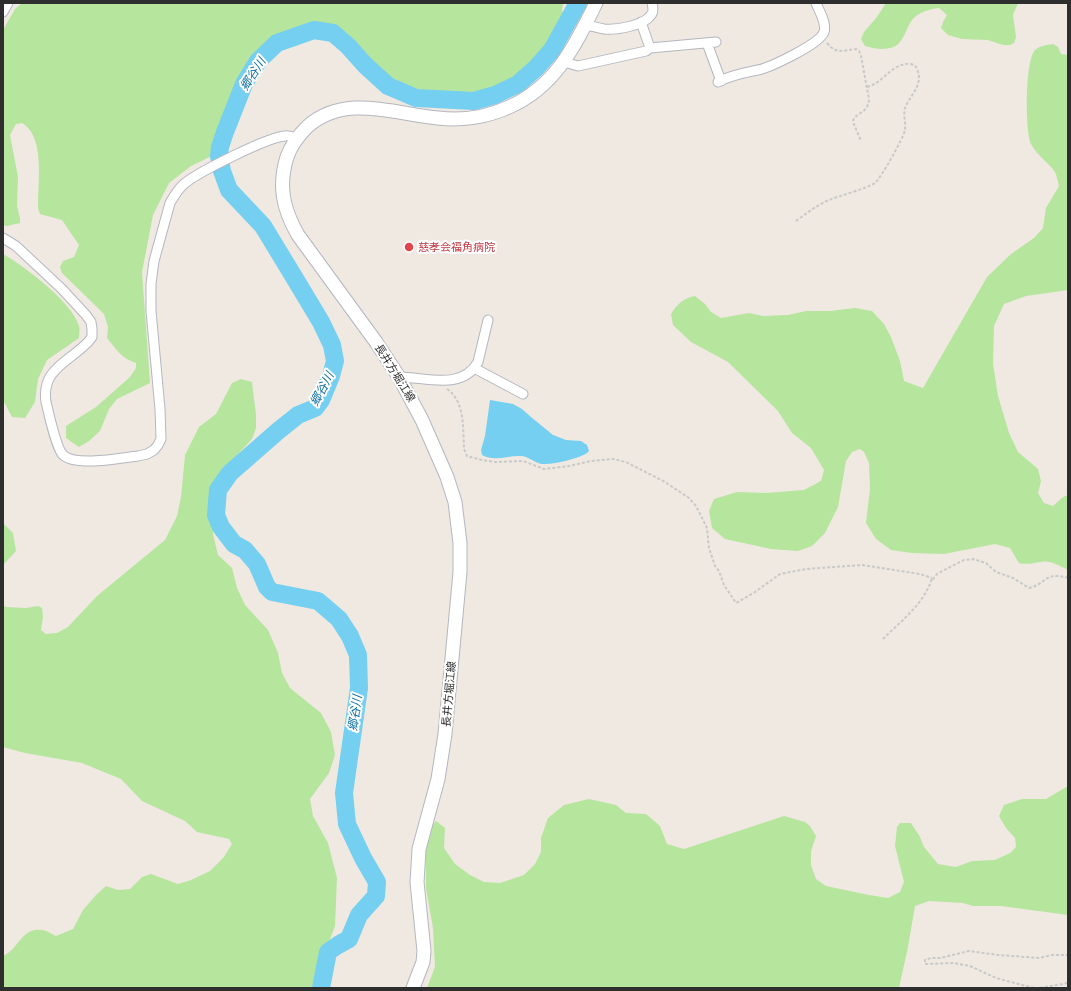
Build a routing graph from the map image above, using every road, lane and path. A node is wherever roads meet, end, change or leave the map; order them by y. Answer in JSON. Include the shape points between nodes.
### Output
{"nodes":[{"id":1,"x":8,"y":3,"type":"edge"},
{"id":2,"x":596,"y":3,"type":"edge"},
{"id":3,"x":652,"y":3,"type":"edge"},
{"id":4,"x":816,"y":3,"type":"edge"},
{"id":5,"x":3,"y":12,"type":"edge"},
{"id":6,"x":641,"y":22,"type":"junction"},
{"id":7,"x":585,"y":25,"type":"junction"},
{"id":8,"x":822,"y":36,"type":"junction"},
{"id":9,"x":650,"y":48,"type":"junction"},
{"id":10,"x":564,"y":62,"type":"junction"},
{"id":11,"x":866,"y":87,"type":"junction"},
{"id":12,"x":297,"y":138,"type":"junction"},
{"id":13,"x":861,"y":141,"type":"dead end"},
{"id":14,"x":796,"y":221,"type":"dead end"},
{"id":15,"x":3,"y":238,"type":"edge"},
{"id":16,"x":488,"y":320,"type":"dead end"},
{"id":17,"x":474,"y":368,"type":"junction"},
{"id":18,"x":400,"y":377,"type":"junction"},
{"id":19,"x":445,"y":388,"type":"dead end"},
{"id":20,"x":523,"y":394,"type":"dead end"},
{"id":21,"x":932,"y":578,"type":"junction"},
{"id":22,"x":1068,"y":578,"type":"edge"},
{"id":23,"x":883,"y":639,"type":"dead end"},
{"id":24,"x":1068,"y":955,"type":"edge"},
{"id":25,"x":1068,"y":983,"type":"edge"},
{"id":26,"x":412,"y":988,"type":"edge"},
{"id":27,"x":1034,"y":988,"type":"edge"},
{"id":28,"x":1040,"y":988,"type":"edge"}],
"edges":[{"from":1,"to":5,"type":"street"},
{"from":2,"to":7,"type":"main road","name":"長井方堀江線"},
{"from":3,"to":6,"type":"street","via":[[651,15],[646,21]]},
{"from":4,"to":8,"type":"street","via":[[824,27]]},
{"from":6,"to":7,"type":"street","via":[[616,29]]},
{"from":6,"to":9,"type":"street"},
{"from":7,"to":10,"type":"main road","name":"長井方堀江線"},
{"from":8,"to":9,"type":"street","via":[[803,50],[765,68],[732,75],[719,81],[711,42]]},
{"from":8,"to":11,"type":"path","via":[[833,50],[859,51]]},
{"from":9,"to":10,"type":"street","via":[[578,66]]},
{"from":10,"to":12,"type":"main road","name":"長井方堀江線","via":[[545,84],[521,101],[495,112],[466,118],[438,118],[378,108],[347,108],[321,117]]},
{"from":11,"to":13,"type":"path","via":[[868,105],[853,119]]},
{"from":11,"to":14,"type":"path","via":[[879,82],[897,67],[907,64],[916,66],[918,87],[907,103],[905,130],[901,139],[876,182],[820,204]]},
{"from":12,"to":15,"type":"street","via":[[286,135],[275,138],[194,176],[174,196],[166,214],[154,261],[152,311],[161,439],[154,450],[147,454],[84,461],[73,460],[63,455],[46,402],[46,385],[56,369],[88,342],[92,336],[91,322],[62,289],[16,246]]},
{"from":12,"to":18,"type":"main road","name":"長井方堀江線","via":[[285,162],[282,186],[292,225]]},
{"from":16,"to":17,"type":"street","via":[[478,362]]},
{"from":17,"to":18,"type":"street","via":[[453,380]]},
{"from":17,"to":20,"type":"street"},
{"from":18,"to":26,"type":"main road","name":"長井方堀江線","via":[[447,477],[455,502],[460,543],[460,572],[445,734],[438,779],[419,849],[417,882],[423,962]]},
{"from":19,"to":21,"type":"path","via":[[460,404],[464,449],[467,456],[495,462],[523,461],[544,470],[613,459],[626,462],[690,498],[707,528],[715,566],[736,603],[780,574],[806,569],[862,565]]},
{"from":21,"to":22,"type":"path","via":[[964,560],[973,559],[986,563],[996,572],[1013,578],[1029,588],[1037,586],[1046,578]]},
{"from":21,"to":23,"type":"path","via":[[922,599]]},
{"from":24,"to":27,"type":"path","via":[[1039,958],[969,951],[925,960],[925,964],[954,963],[970,966],[996,978]]},
{"from":25,"to":28,"type":"path"}]}
